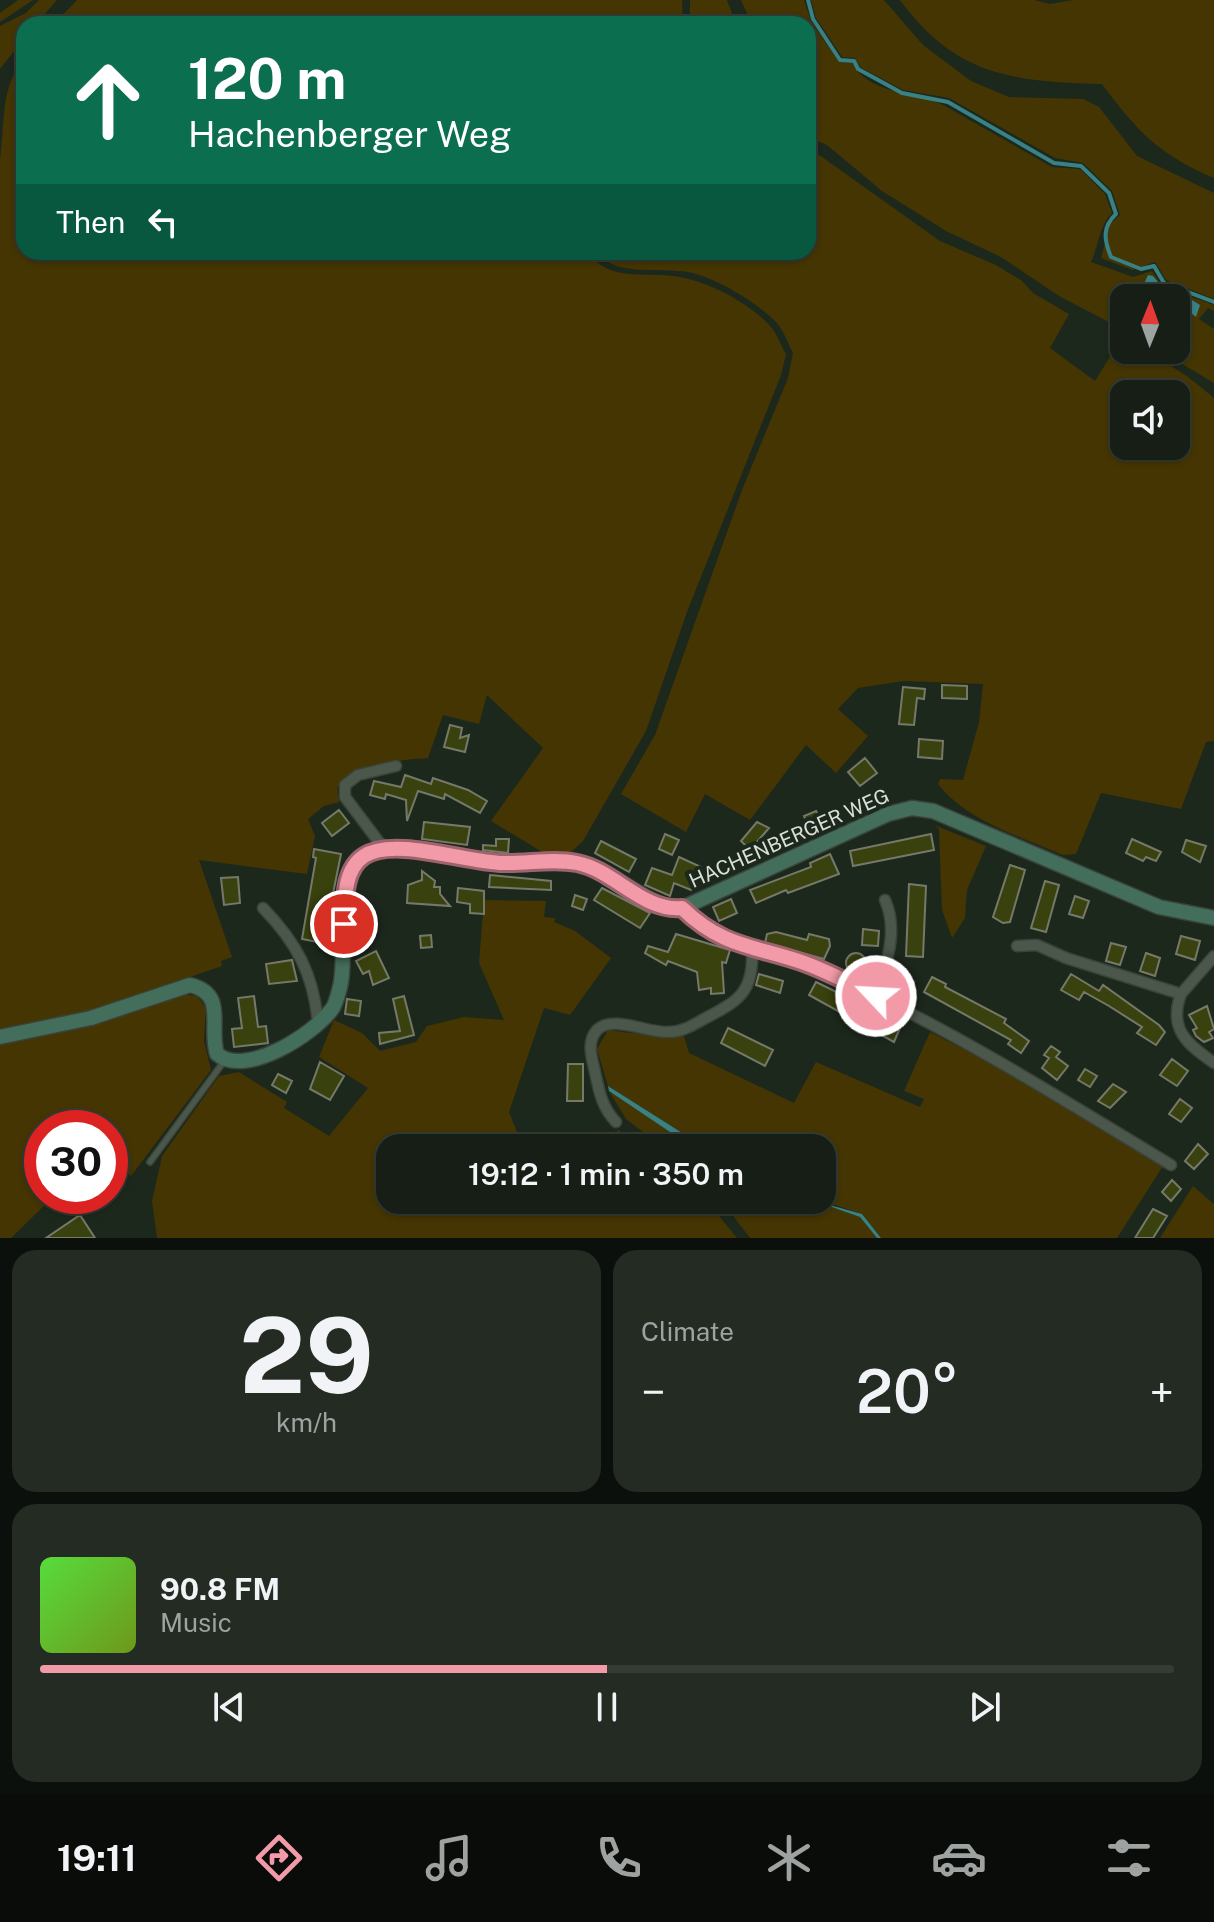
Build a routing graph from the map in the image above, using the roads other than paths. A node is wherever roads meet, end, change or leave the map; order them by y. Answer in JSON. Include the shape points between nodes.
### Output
{"nodes":[{"id":1,"x":396,"y":766,"type":"dead end"},
{"id":2,"x":385,"y":850,"type":"junction"},
{"id":3,"x":885,"y":900,"type":"dead end"},
{"id":4,"x":263,"y":908,"type":"dead end"},
{"id":5,"x":682,"y":908,"type":"junction"},
{"id":6,"x":1214,"y":918,"type":"edge"},
{"id":7,"x":1017,"y":946,"type":"dead end"},
{"id":8,"x":752,"y":950,"type":"junction"},
{"id":9,"x":1214,"y":956,"type":"edge"},
{"id":10,"x":1181,"y":994,"type":"junction"},
{"id":11,"x":876,"y":996,"type":"junction"},
{"id":12,"x":318,"y":1024,"type":"junction"},
{"id":13,"x":0,"y":1037,"type":"edge"},
{"id":14,"x":225,"y":1060,"type":"junction"},
{"id":15,"x":1214,"y":1063,"type":"edge"},
{"id":16,"x":616,"y":1122,"type":"dead end"},
{"id":17,"x":150,"y":1162,"type":"dead end"},
{"id":18,"x":1171,"y":1165,"type":"dead end"}],
"edges":[{"from":1,"to":2,"type":"street","via":[[358,775],[345,785],[345,797]]},
{"from":2,"to":5,"type":"street","name":"HACHENBERGER WEG","via":[[502,863],[578,863],[652,903]]},
{"from":2,"to":12,"type":"street","via":[[362,857],[352,868],[345,894],[341,984],[334,1008]]},
{"from":3,"to":11,"type":"street","via":[[893,916]]},
{"from":4,"to":12,"type":"street","via":[[302,955],[316,995]]},
{"from":5,"to":6,"type":"street","name":"HACHENBERGER WEG","via":[[888,814],[912,808],[965,823],[1159,907]]},
{"from":5,"to":8,"type":"street","via":[[718,935]]},
{"from":7,"to":10,"type":"street","via":[[1037,945]]},
{"from":8,"to":11,"type":"street","via":[[805,963]]},
{"from":8,"to":16,"type":"street","via":[[749,978],[738,1001],[675,1032],[614,1025],[595,1033],[590,1048],[601,1100]]},
{"from":9,"to":10,"type":"street"},
{"from":10,"to":15,"type":"street","via":[[1176,1021],[1180,1034]]},
{"from":11,"to":18,"type":"street","via":[[987,1054]]},
{"from":12,"to":14,"type":"street","via":[[259,1059]]},
{"from":13,"to":14,"type":"street","via":[[91,1018],[190,985],[205,990],[213,1000],[213,1044]]},
{"from":14,"to":17,"type":"lane"}]}
